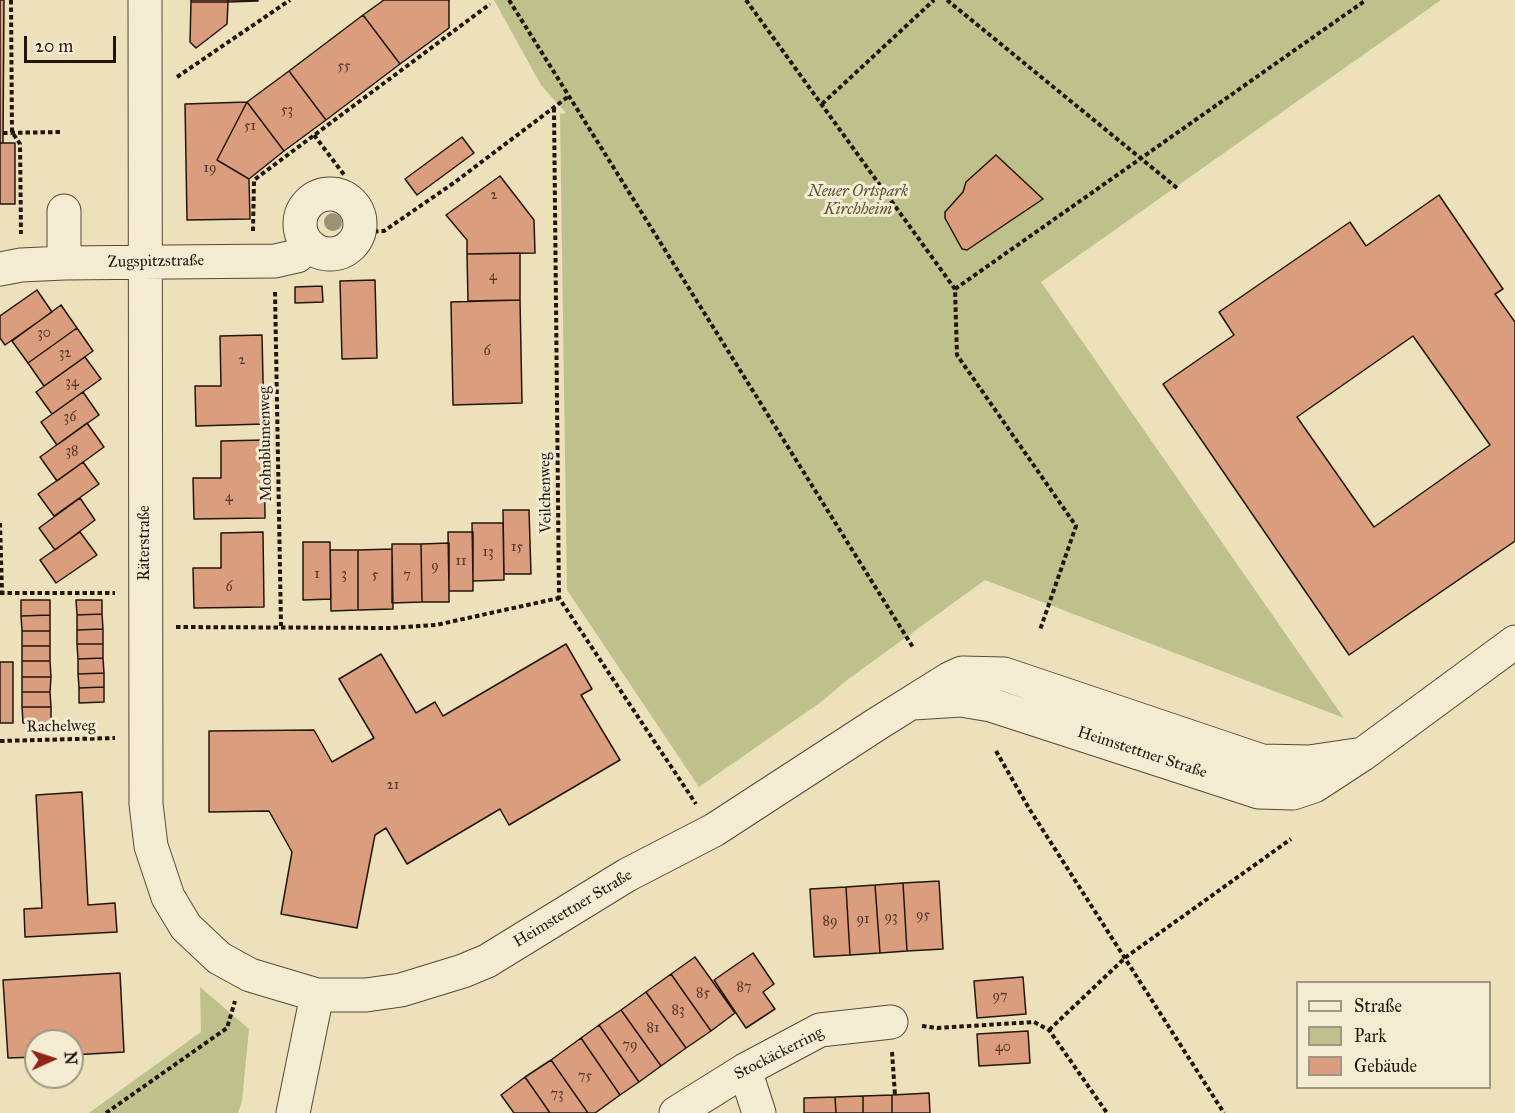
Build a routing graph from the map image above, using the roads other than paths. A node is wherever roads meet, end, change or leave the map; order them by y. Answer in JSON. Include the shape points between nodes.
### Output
{"nodes":[{"id":1,"x":145,"y":0,"type":"edge"},
{"id":2,"x":64,"y":211,"type":"dead end"},
{"id":3,"x":309,"y":245,"type":"junction"},
{"id":4,"x":145,"y":261,"type":"junction"},
{"id":5,"x":64,"y":263,"type":"junction"},
{"id":6,"x":11,"y":267,"type":"edge"},
{"id":7,"x":1515,"y":642,"type":"edge"},
{"id":8,"x":317,"y":995,"type":"junction"},
{"id":9,"x":891,"y":1022,"type":"road end"},
{"id":10,"x":746,"y":1070,"type":"junction"},
{"id":11,"x":293,"y":1113,"type":"edge"},
{"id":12,"x":676,"y":1113,"type":"edge"},
{"id":13,"x":759,"y":1113,"type":"edge"}],
"edges":[{"from":1,"to":4,"type":"street","name":"Räterstraße"},
{"from":2,"to":5,"type":"street"},
{"from":3,"to":3,"type":"street","via":[[303,237],[301,217],[310,200],[319,195],[339,195],[348,200],[359,217],[359,232],[351,244],[339,252],[322,253]]},
{"from":3,"to":4,"type":"street","name":"Zugspitzstraße","via":[[297,256],[275,261]]},
{"from":4,"to":5,"type":"street","name":"Zugspitzstraße"},
{"from":4,"to":8,"type":"street","name":"Räterstraße","via":[[146,804],[151,846],[168,897],[186,927],[219,958],[250,975]]},
{"from":5,"to":6,"type":"street","name":"Zugspitzstraße"},
{"from":7,"to":8,"type":"street","name":"Heimstettner Straße","via":[[1363,754],[1314,786],[1293,792],[1259,792],[1011,710],[961,700],[912,703],[714,830],[627,875],[487,961],[400,990]]},
{"from":8,"to":11,"type":"street"},
{"from":9,"to":10,"type":"street","name":"Stockäckerring","via":[[820,1030]]},
{"from":10,"to":12,"type":"street","name":"Stockäckerring"},
{"from":10,"to":13,"type":"street"}]}
